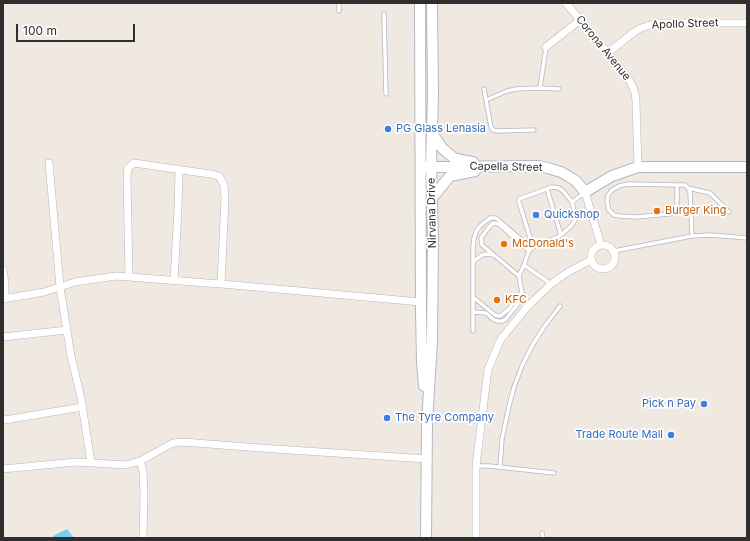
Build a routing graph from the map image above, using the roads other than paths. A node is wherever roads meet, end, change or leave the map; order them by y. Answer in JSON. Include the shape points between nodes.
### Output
{"nodes":[{"id":1,"x":339,"y":3,"type":"edge"},
{"id":2,"x":420,"y":3,"type":"edge"},
{"id":3,"x":432,"y":3,"type":"edge"},
{"id":4,"x":566,"y":3,"type":"edge"},
{"id":5,"x":339,"y":11,"type":"dead end"},
{"id":6,"x":384,"y":14,"type":"dead end"},
{"id":7,"x":580,"y":20,"type":"junction"},
{"id":8,"x":747,"y":23,"type":"edge"},
{"id":9,"x":546,"y":47,"type":"joint"},
{"id":10,"x":608,"y":53,"type":"junction"},
{"id":11,"x":540,"y":88,"type":"junction"},
{"id":12,"x":484,"y":89,"type":"dead end"},
{"id":13,"x":559,"y":89,"type":"dead end"},
{"id":14,"x":386,"y":94,"type":"dead end"},
{"id":15,"x":486,"y":100,"type":"junction"},
{"id":16,"x":534,"y":130,"type":"dead end"},
{"id":17,"x":432,"y":133,"type":"junction"},
{"id":18,"x":49,"y":163,"type":"dead end"},
{"id":19,"x":500,"y":166,"type":"junction"},
{"id":20,"x":420,"y":167,"type":"junction"},
{"id":21,"x":431,"y":167,"type":"junction"},
{"id":22,"x":638,"y":167,"type":"junction"},
{"id":23,"x":747,"y":167,"type":"edge"},
{"id":24,"x":179,"y":169,"type":"junction"},
{"id":25,"x":677,"y":185,"type":"junction"},
{"id":26,"x":688,"y":188,"type":"junction"},
{"id":27,"x":547,"y":189,"type":"junction"},
{"id":28,"x":585,"y":192,"type":"junction"},
{"id":29,"x":432,"y":198,"type":"junction"},
{"id":30,"x":572,"y":202,"type":"junction"},
{"id":31,"x":729,"y":212,"type":"dead end"},
{"id":32,"x":561,"y":235,"type":"junction"},
{"id":33,"x":692,"y":236,"type":"junction"},
{"id":34,"x":747,"y":238,"type":"edge"},
{"id":35,"x":601,"y":245,"type":"junction"},
{"id":36,"x":531,"y":249,"type":"junction"},
{"id":37,"x":614,"y":252,"type":"junction"},
{"id":38,"x":494,"y":255,"type":"junction"},
{"id":39,"x":591,"y":260,"type":"junction"},
{"id":40,"x":474,"y":262,"type":"junction"},
{"id":41,"x":524,"y":265,"type":"junction"},
{"id":42,"x":3,"y":270,"type":"edge"},
{"id":43,"x":519,"y":276,"type":"junction"},
{"id":44,"x":129,"y":278,"type":"junction"},
{"id":45,"x":174,"y":281,"type":"junction"},
{"id":46,"x":221,"y":284,"type":"junction"},
{"id":47,"x":550,"y":284,"type":"junction"},
{"id":48,"x":60,"y":287,"type":"junction"},
{"id":49,"x":522,"y":293,"type":"junction"},
{"id":50,"x":473,"y":297,"type":"junction"},
{"id":51,"x":4,"y":299,"type":"edge"},
{"id":52,"x":421,"y":302,"type":"junction"},
{"id":53,"x":560,"y":306,"type":"dead end"},
{"id":54,"x":473,"y":312,"type":"junction"},
{"id":55,"x":67,"y":330,"type":"junction"},
{"id":56,"x":473,"y":331,"type":"dead end"},
{"id":57,"x":3,"y":337,"type":"edge"},
{"id":58,"x":82,"y":407,"type":"junction"},
{"id":59,"x":3,"y":419,"type":"edge"},
{"id":60,"x":427,"y":422,"type":"junction"},
{"id":61,"x":427,"y":459,"type":"junction"},
{"id":62,"x":140,"y":461,"type":"junction"},
{"id":63,"x":91,"y":463,"type":"junction"},
{"id":64,"x":476,"y":466,"type":"junction"},
{"id":65,"x":500,"y":467,"type":"junction"},
{"id":66,"x":3,"y":469,"type":"edge"},
{"id":67,"x":554,"y":472,"type":"dead end"},
{"id":68,"x":542,"y":532,"type":"dead end"},
{"id":69,"x":143,"y":538,"type":"edge"},
{"id":70,"x":426,"y":538,"type":"edge"},
{"id":71,"x":476,"y":538,"type":"edge"},
{"id":72,"x":543,"y":538,"type":"edge"}],
"edges":[{"from":1,"to":5,"type":"lane"},
{"from":2,"to":20,"type":"main road","name":"Nirvana Drive"},
{"from":3,"to":17,"type":"main road","name":"Nirvana Drive"},
{"from":4,"to":7,"type":"street","name":"Corona Avenue"},
{"from":6,"to":14,"type":"lane"},
{"from":7,"to":9,"type":"street"},
{"from":7,"to":10,"type":"street","name":"Corona Avenue"},
{"from":8,"to":10,"type":"street","name":"Apollo Street","via":[[653,24],[634,32]]},
{"from":9,"to":11,"type":"lane"},
{"from":10,"to":22,"type":"street","name":"Corona Avenue","via":[[628,78],[635,93]]},
{"from":11,"to":13,"type":"lane"},
{"from":11,"to":15,"type":"lane","via":[[516,89]]},
{"from":12,"to":15,"type":"lane"},
{"from":15,"to":16,"type":"lane","via":[[491,127],[494,130]]},
{"from":17,"to":19,"type":"main road","via":[[444,151],[454,158]]},
{"from":17,"to":21,"type":"main road","name":"Nirvana Drive"},
{"from":18,"to":48,"type":"street"},
{"from":19,"to":21,"type":"main road","name":"Capella Street"},
{"from":19,"to":28,"type":"main road","name":"Capella Street","via":[[539,166],[561,172]]},
{"from":19,"to":29,"type":"main road","via":[[450,176]]},
{"from":20,"to":21,"type":"main road","name":"Capella Street"},
{"from":20,"to":52,"type":"main road","name":"Nirvana Drive"},
{"from":21,"to":29,"type":"main road","name":"Nirvana Drive"},
{"from":22,"to":23,"type":"main road"},
{"from":22,"to":28,"type":"main road","via":[[612,176]]},
{"from":24,"to":44,"type":"street","via":[[134,163],[128,168],[126,176]]},
{"from":24,"to":45,"type":"street"},
{"from":24,"to":46,"type":"street","via":[[219,176],[224,185]]},
{"from":25,"to":25,"type":"lane","via":[[619,186],[608,195],[609,210],[620,216],[669,214],[677,208]]},
{"from":25,"to":26,"type":"lane","via":[[685,185]]},
{"from":26,"to":31,"type":"lane","via":[[710,193]]},
{"from":26,"to":33,"type":"lane"},
{"from":27,"to":30,"type":"lane","via":[[559,188]]},
{"from":27,"to":32,"type":"lane"},
{"from":27,"to":36,"type":"lane","via":[[518,200]]},
{"from":28,"to":30,"type":"lane"},
{"from":28,"to":35,"type":"street"},
{"from":29,"to":60,"type":"main road","name":"Nirvana Drive","via":[[432,342]]},
{"from":30,"to":32,"type":"lane","via":[[575,220]]},
{"from":32,"to":36,"type":"lane"},
{"from":33,"to":34,"type":"lane"},
{"from":33,"to":37,"type":"lane"},
{"from":35,"to":37,"type":"street","via":[[608,246]]},
{"from":35,"to":39,"type":"street","via":[[592,252]]},
{"from":36,"to":38,"type":"lane","via":[[494,223],[481,238],[482,245]]},
{"from":36,"to":40,"type":"lane","via":[[499,220],[490,218],[476,232]]},
{"from":36,"to":41,"type":"lane"},
{"from":37,"to":39,"type":"street","via":[[614,264],[607,269],[596,267]]},
{"from":38,"to":40,"type":"lane","via":[[482,255]]},
{"from":38,"to":43,"type":"lane"},
{"from":39,"to":47,"type":"street"},
{"from":40,"to":50,"type":"lane"},
{"from":41,"to":43,"type":"lane"},
{"from":41,"to":47,"type":"lane"},
{"from":42,"to":51,"type":"street"},
{"from":43,"to":49,"type":"lane"},
{"from":44,"to":45,"type":"street"},
{"from":44,"to":48,"type":"street","via":[[116,276],[75,282]]},
{"from":45,"to":46,"type":"street"},
{"from":46,"to":52,"type":"street"},
{"from":47,"to":64,"type":"street","via":[[501,339],[488,369]]},
{"from":48,"to":51,"type":"street"},
{"from":48,"to":55,"type":"street"},
{"from":49,"to":50,"type":"lane","via":[[500,316],[495,315]]},
{"from":49,"to":54,"type":"lane","via":[[521,300],[502,321],[494,320],[486,313]]},
{"from":50,"to":54,"type":"lane"},
{"from":52,"to":60,"type":"main road","name":"Nirvana Drive"},
{"from":53,"to":65,"type":"lane","via":[[532,346],[514,387],[502,439]]},
{"from":54,"to":56,"type":"lane"},
{"from":55,"to":57,"type":"street"},
{"from":55,"to":58,"type":"street"},
{"from":58,"to":59,"type":"street"},
{"from":58,"to":63,"type":"street"},
{"from":60,"to":61,"type":"main road","name":"Nirvana Drive"},
{"from":61,"to":62,"type":"street","via":[[183,442],[173,443]]},
{"from":61,"to":70,"type":"main road","name":"Nirvana Drive"},
{"from":62,"to":63,"type":"street","via":[[126,464]]},
{"from":62,"to":69,"type":"street","via":[[144,494]]},
{"from":63,"to":66,"type":"street","via":[[76,462]]},
{"from":64,"to":65,"type":"lane"},
{"from":64,"to":71,"type":"street"},
{"from":65,"to":67,"type":"lane"},
{"from":68,"to":72,"type":"lane"}]}
